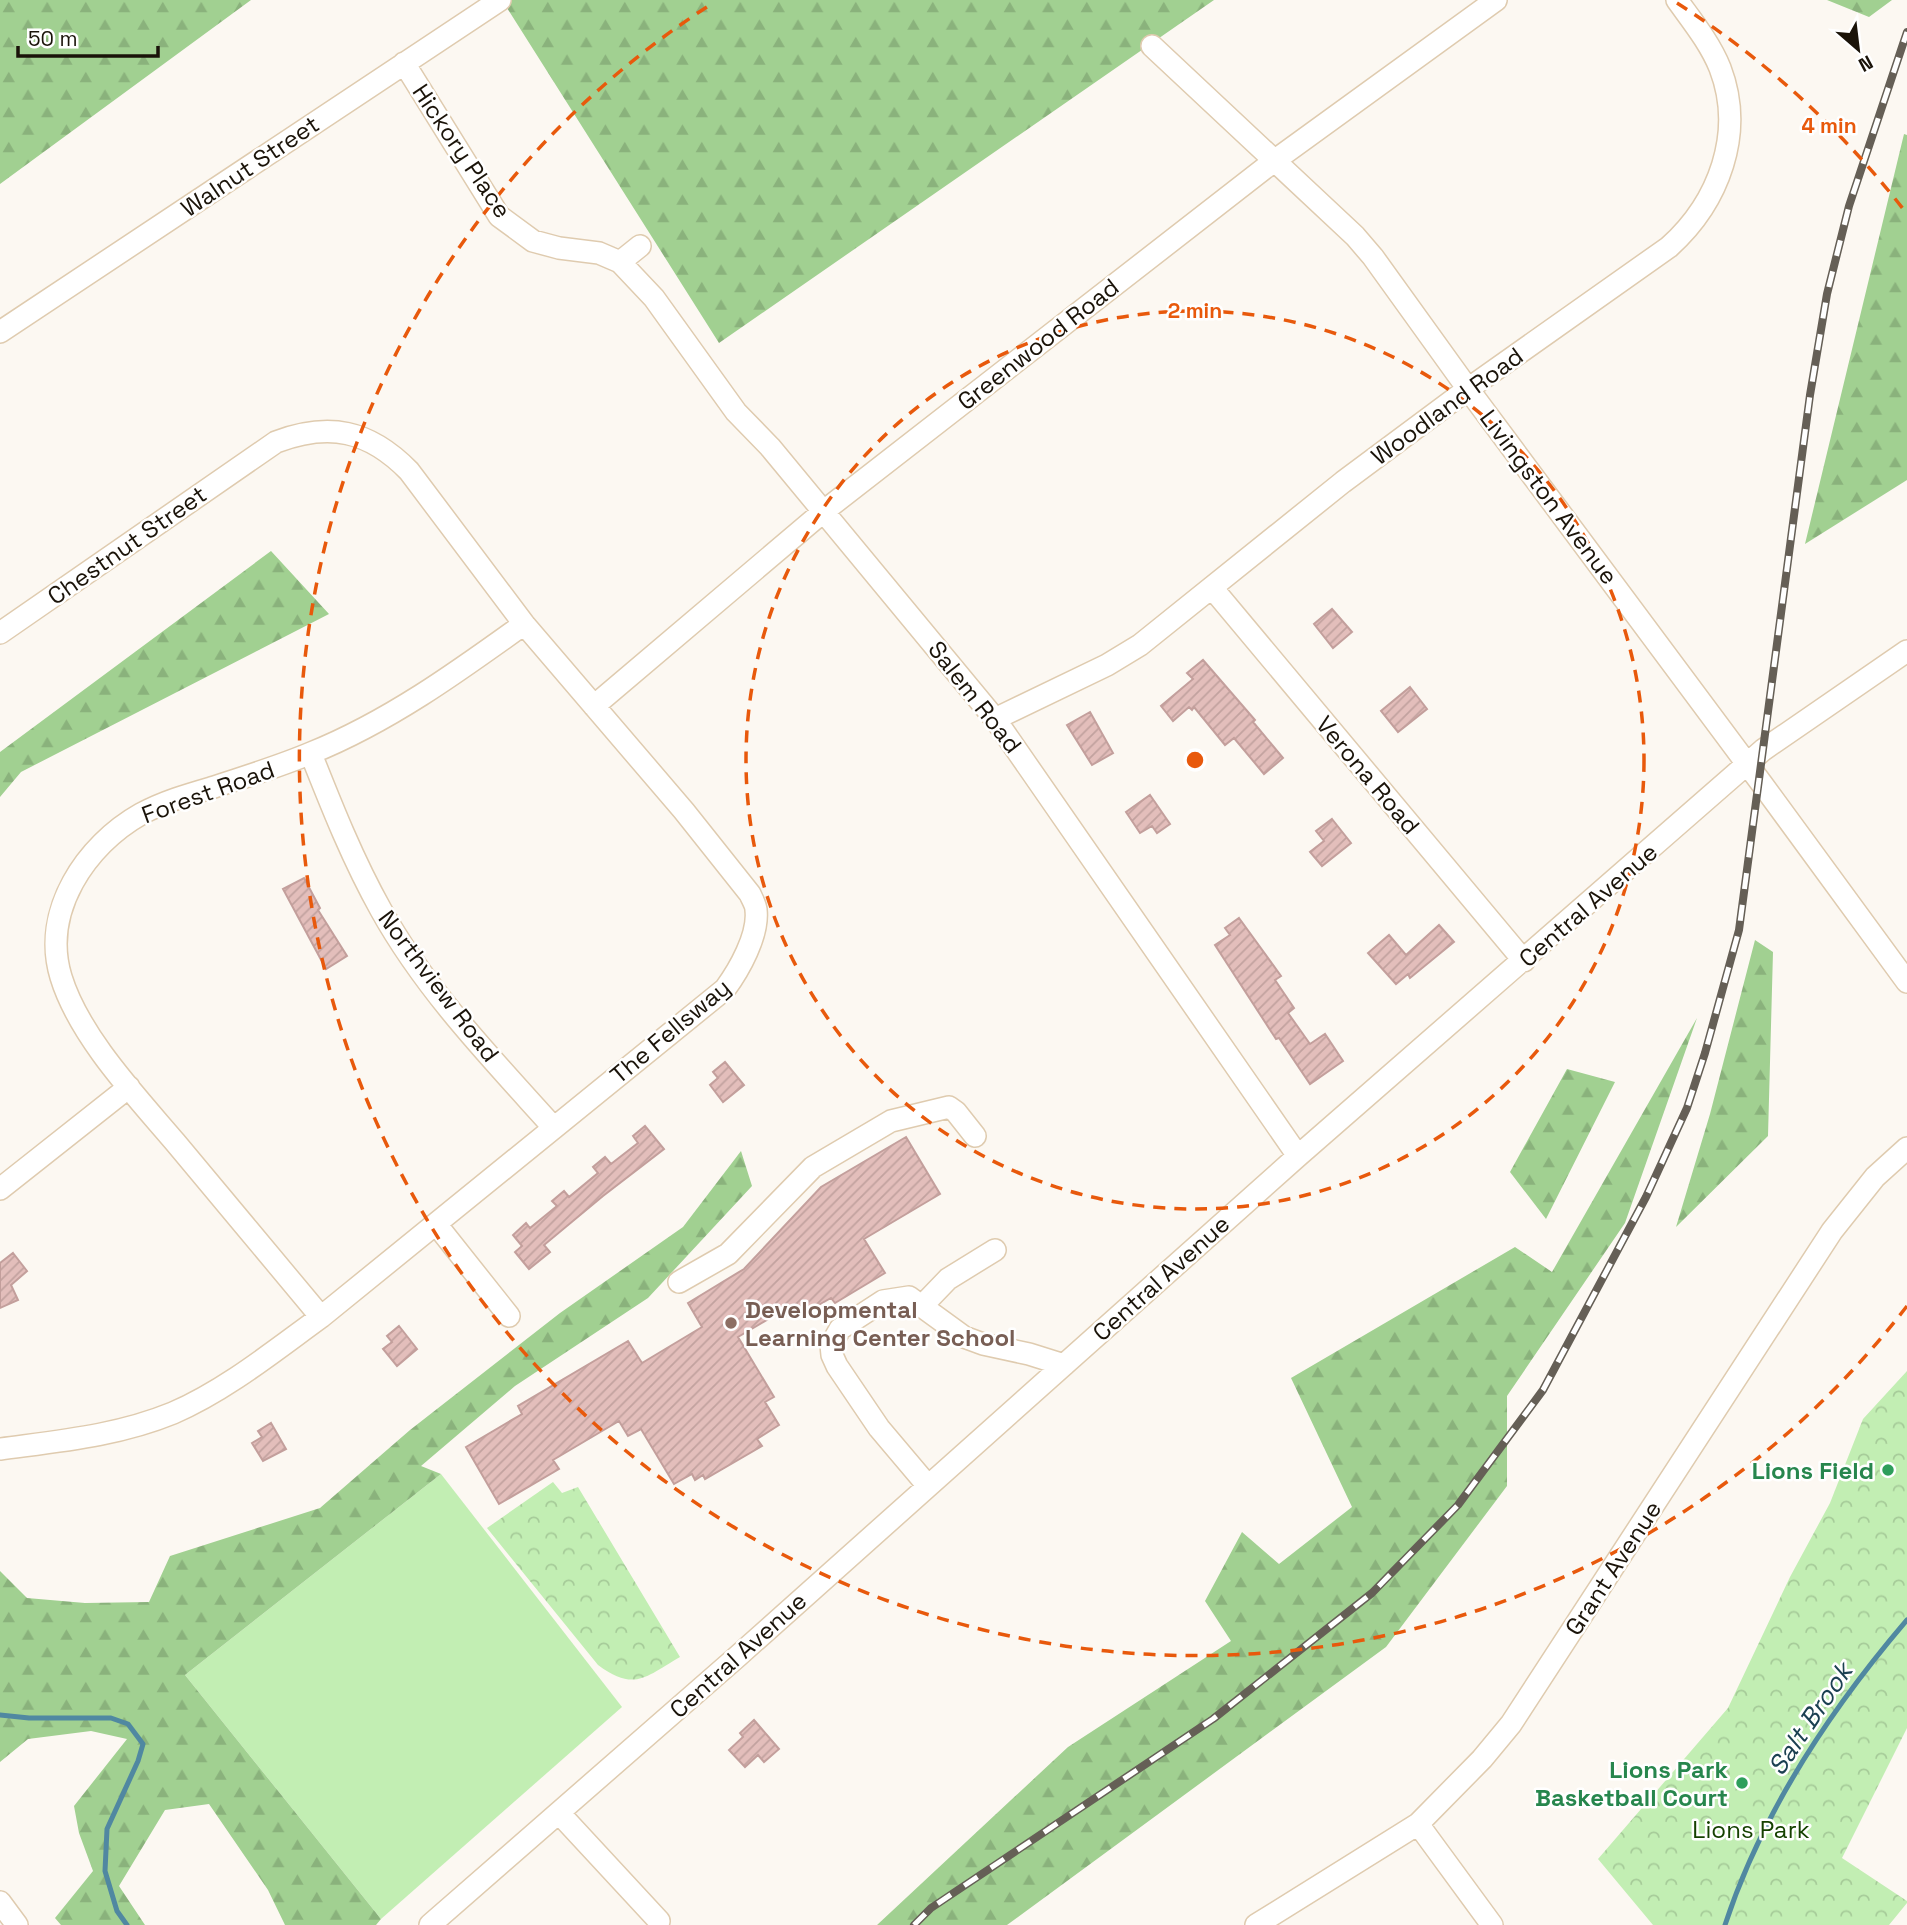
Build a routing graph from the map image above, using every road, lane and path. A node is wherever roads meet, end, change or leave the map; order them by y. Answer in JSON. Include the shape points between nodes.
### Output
{"nodes":[{"id":1,"x":500,"y":0,"type":"edge"},
{"id":2,"x":1496,"y":0,"type":"edge"},
{"id":3,"x":1677,"y":0,"type":"edge"},
{"id":4,"x":1152,"y":46,"type":"dead end"},
{"id":5,"x":404,"y":63,"type":"junction"},
{"id":6,"x":1274,"y":161,"type":"junction"},
{"id":7,"x":640,"y":246,"type":"dead end"},
{"id":8,"x":620,"y":262,"type":"junction"},
{"id":9,"x":0,"y":332,"type":"edge"},
{"id":10,"x":1468,"y":389,"type":"junction"},
{"id":11,"x":254,"y":457,"type":"joint"},
{"id":12,"x":824,"y":511,"type":"junction"},
{"id":13,"x":1213,"y":589,"type":"junction"},
{"id":14,"x":524,"y":624,"type":"junction"},
{"id":15,"x":0,"y":633,"type":"edge"},
{"id":16,"x":1907,"y":651,"type":"edge"},
{"id":17,"x":594,"y":706,"type":"junction"},
{"id":18,"x":995,"y":719,"type":"junction"},
{"id":19,"x":311,"y":754,"type":"junction"},
{"id":20,"x":1747,"y":764,"type":"junction"},
{"id":21,"x":1524,"y":961,"type":"junction"},
{"id":22,"x":1907,"y":982,"type":"edge"},
{"id":23,"x":129,"y":1087,"type":"junction"},
{"id":24,"x":554,"y":1128,"type":"junction"},
{"id":25,"x":975,"y":1136,"type":"dead end"},
{"id":26,"x":1907,"y":1148,"type":"edge"},
{"id":27,"x":1298,"y":1156,"type":"junction"},
{"id":28,"x":0,"y":1189,"type":"edge"},
{"id":29,"x":436,"y":1224,"type":"junction"},
{"id":30,"x":995,"y":1250,"type":"dead end"},
{"id":31,"x":679,"y":1282,"type":"dead end"},
{"id":32,"x":922,"y":1306,"type":"junction"},
{"id":33,"x":509,"y":1316,"type":"dead end"},
{"id":34,"x":321,"y":1317,"type":"junction"},
{"id":35,"x":1064,"y":1365,"type":"junction"},
{"id":36,"x":0,"y":1448,"type":"edge"},
{"id":37,"x":928,"y":1486,"type":"junction"},
{"id":38,"x":559,"y":1813,"type":"junction"},
{"id":39,"x":1418,"y":1824,"type":"junction"},
{"id":40,"x":0,"y":1902,"type":"edge"},
{"id":41,"x":659,"y":1921,"type":"dead end"},
{"id":42,"x":17,"y":1925,"type":"edge"},
{"id":43,"x":430,"y":1925,"type":"edge"},
{"id":44,"x":1256,"y":1925,"type":"edge"},
{"id":45,"x":1492,"y":1925,"type":"edge"}],
"edges":[{"from":1,"to":5,"type":"street","name":"Walnut Street"},
{"from":2,"to":6,"type":"street","name":"Greenwood Road"},
{"from":3,"to":10,"type":"street","name":"Woodland Road","via":[[1719,66],[1727,98],[1727,148],[1711,195],[1693,223],[1669,247]]},
{"from":4,"to":6,"type":"street","name":"Livingston Avenue"},
{"from":5,"to":8,"type":"street","name":"Hickory Place","via":[[499,216],[533,241],[599,253]]},
{"from":5,"to":9,"type":"street","name":"Walnut Street"},
{"from":6,"to":10,"type":"street","name":"Livingston Avenue","via":[[1373,257]]},
{"from":6,"to":12,"type":"street","name":"Greenwood Road"},
{"from":7,"to":8,"type":"street"},
{"from":8,"to":12,"type":"street","name":"Salem Road","via":[[654,298],[736,412]]},
{"from":10,"to":13,"type":"street","name":"Woodland Road","via":[[1332,491]]},
{"from":10,"to":20,"type":"street","name":"Livingston Avenue"},
{"from":11,"to":14,"type":"street","name":"The Fellsway","via":[[276,442],[319,430],[374,442],[409,471]]},
{"from":11,"to":15,"type":"street","name":"Chestnut Street"},
{"from":12,"to":17,"type":"street","name":"Greenwood Road"},
{"from":12,"to":18,"type":"street","name":"Salem Road"},
{"from":13,"to":18,"type":"street","name":"Woodland Road","via":[[1107,665]]},
{"from":13,"to":21,"type":"street","name":"Verona Road"},
{"from":14,"to":17,"type":"street","name":"The Fellsway"},
{"from":14,"to":19,"type":"street","name":"Forest Road","via":[[405,705]]},
{"from":16,"to":20,"type":"street","name":"Central Avenue"},
{"from":17,"to":24,"type":"street","name":"The Fellsway","via":[[750,894],[756,910],[748,949],[725,989]]},
{"from":18,"to":27,"type":"street","name":"Salem Road"},
{"from":19,"to":23,"type":"street","name":"Forest Road","via":[[144,813],[116,829],[95,850],[68,891],[57,934],[61,975],[85,1027]]},
{"from":19,"to":24,"type":"street","name":"Northview Road","via":[[350,851],[382,912],[450,1008]]},
{"from":20,"to":21,"type":"street","name":"Central Avenue"},
{"from":20,"to":22,"type":"street","name":"Livingston Avenue"},
{"from":21,"to":27,"type":"street","name":"Central Avenue"},
{"from":23,"to":28,"type":"street"},
{"from":23,"to":34,"type":"street","name":"Forest Road"},
{"from":24,"to":29,"type":"street","name":"The Fellsway"},
{"from":25,"to":31,"type":"street","via":[[948,1107],[891,1121],[813,1167],[728,1254]]},
{"from":26,"to":39,"type":"street","name":"Grant Avenue","via":[[1875,1177],[1832,1231],[1511,1724]]},
{"from":27,"to":35,"type":"street","name":"Central Avenue"},
{"from":29,"to":33,"type":"street"},
{"from":29,"to":34,"type":"street","name":"The Fellsway"},
{"from":30,"to":32,"type":"street","via":[[948,1279]]},
{"from":32,"to":35,"type":"street","via":[[964,1337]]},
{"from":32,"to":37,"type":"street","via":[[909,1297],[883,1301],[840,1329],[831,1350],[843,1377],[879,1429]]},
{"from":34,"to":36,"type":"street","name":"The Fellsway","via":[[260,1361],[174,1412],[92,1437]]},
{"from":35,"to":37,"type":"street","name":"Central Avenue"},
{"from":37,"to":38,"type":"street","name":"Central Avenue"},
{"from":38,"to":41,"type":"street"},
{"from":38,"to":43,"type":"street","name":"Central Avenue"},
{"from":39,"to":44,"type":"street","name":"Grant Avenue"},
{"from":39,"to":45,"type":"street"},
{"from":40,"to":42,"type":"street"}]}
